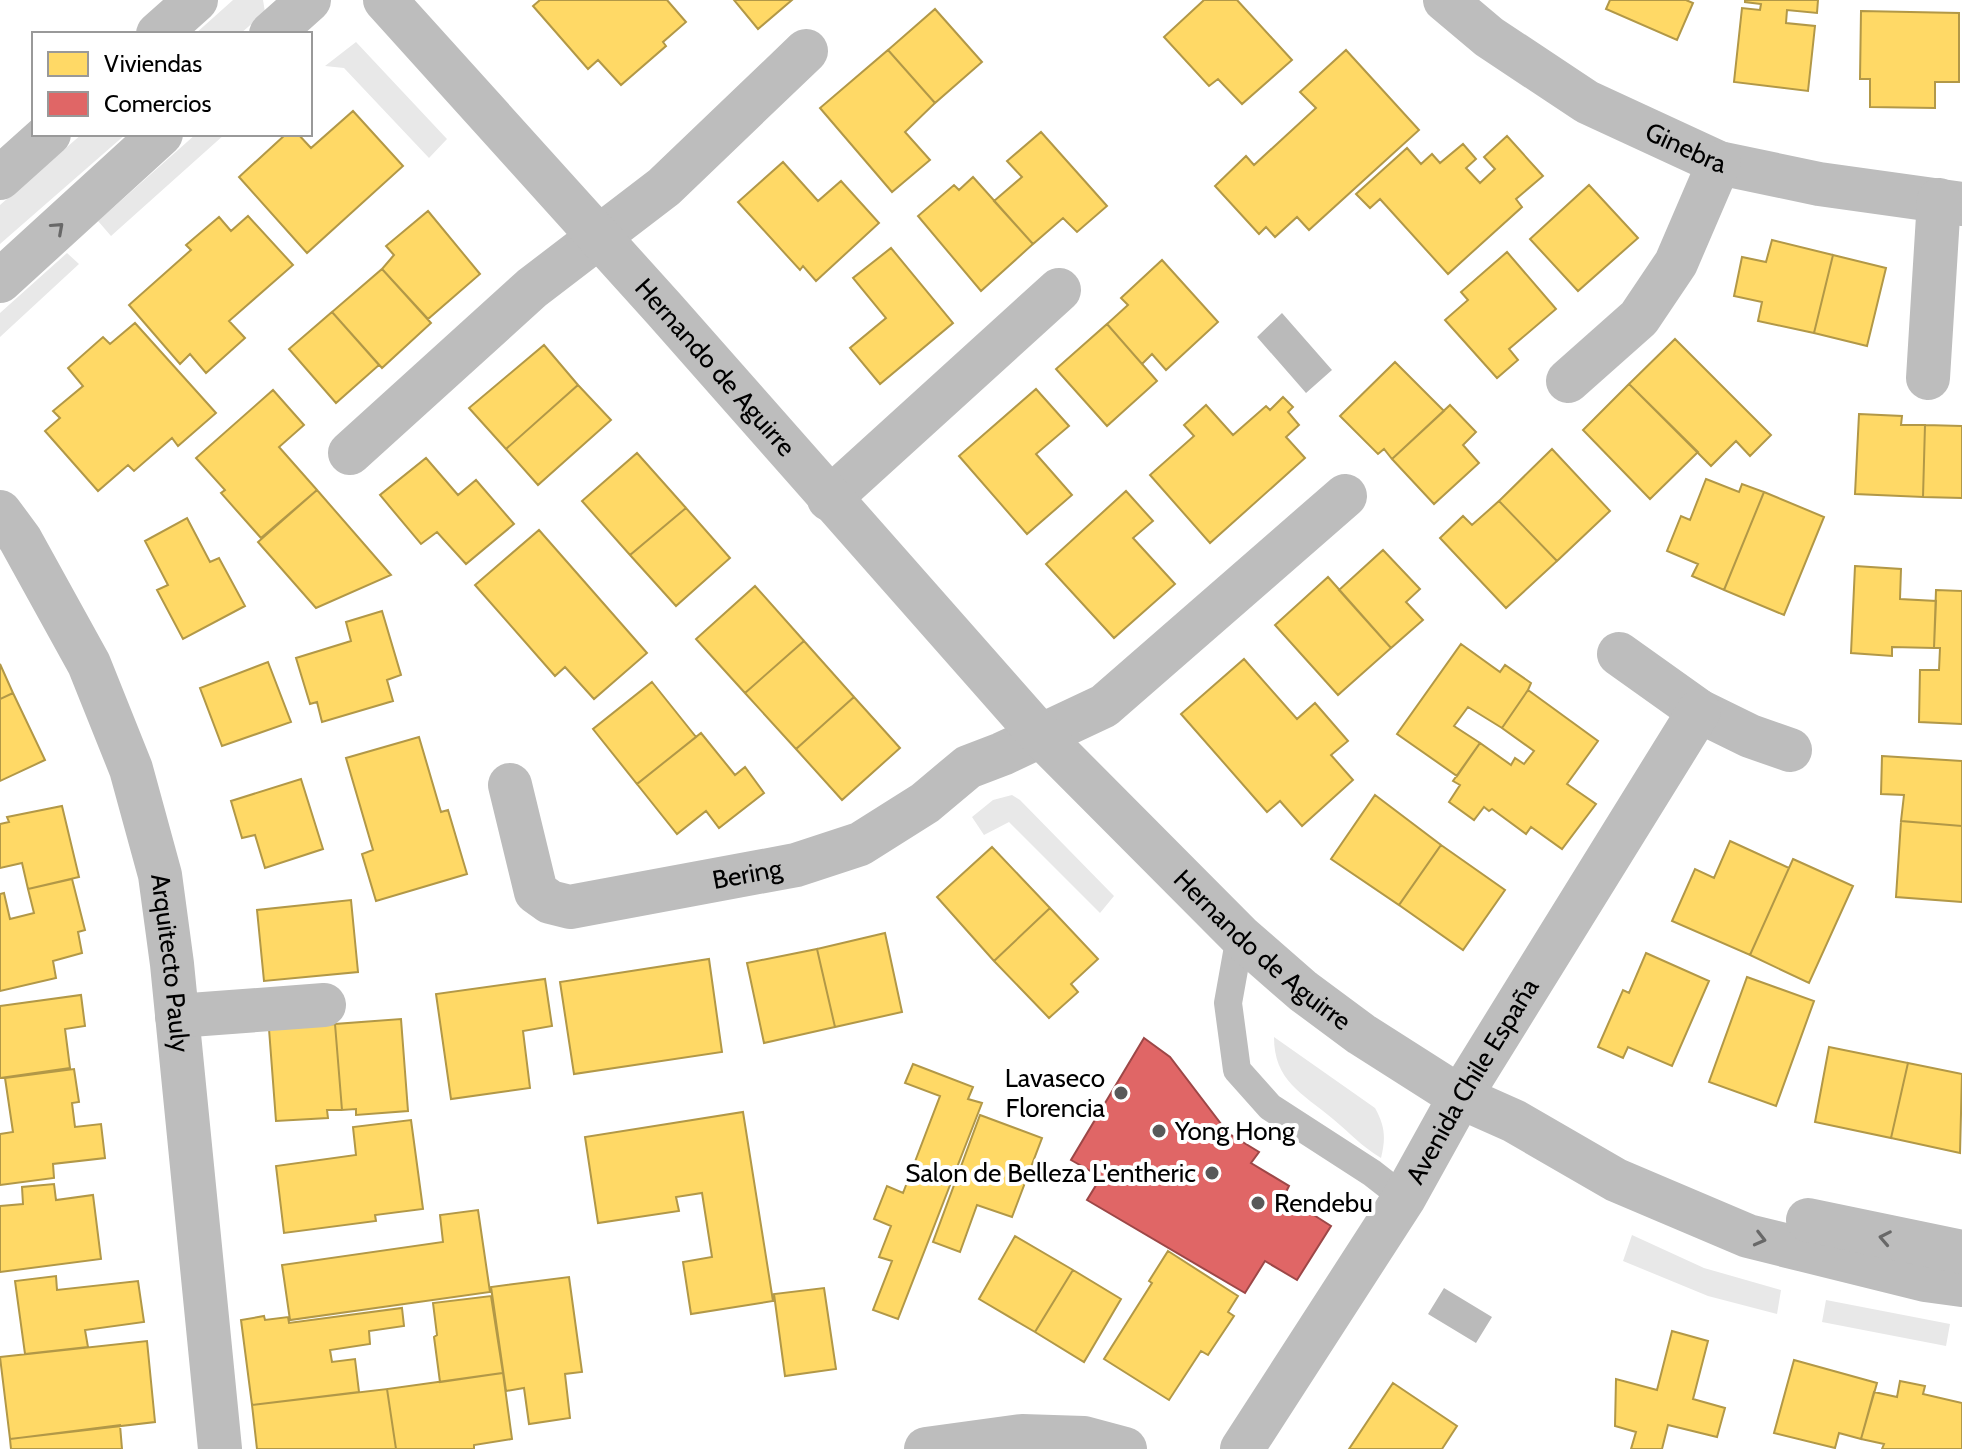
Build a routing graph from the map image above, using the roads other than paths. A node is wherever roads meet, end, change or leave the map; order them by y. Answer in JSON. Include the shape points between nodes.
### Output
{"nodes":[{"id":1,"x":196,"y":0,"type":"edge"},
{"id":2,"x":309,"y":0,"type":"edge"},
{"id":3,"x":385,"y":0,"type":"edge"},
{"id":4,"x":1445,"y":0,"type":"edge"},
{"id":5,"x":160,"y":32,"type":"edge"},
{"id":6,"x":273,"y":32,"type":"edge"},
{"id":7,"x":806,"y":51,"type":"dead end"},
{"id":8,"x":47,"y":136,"type":"edge"},
{"id":9,"x":159,"y":136,"type":"edge"},
{"id":10,"x":1719,"y":163,"type":"junction"},
{"id":11,"x":0,"y":178,"type":"edge"},
{"id":12,"x":1950,"y":202,"type":"edge"},
{"id":13,"x":598,"y":237,"type":"junction"},
{"id":14,"x":0,"y":281,"type":"edge"},
{"id":15,"x":1059,"y":290,"type":"dead end"},
{"id":16,"x":1928,"y":378,"type":"dead end"},
{"id":17,"x":1568,"y":381,"type":"dead end"},
{"id":18,"x":350,"y":453,"type":"dead end"},
{"id":19,"x":1345,"y":496,"type":"dead end"},
{"id":20,"x":829,"y":499,"type":"junction"},
{"id":21,"x":0,"y":512,"type":"edge"},
{"id":22,"x":1619,"y":654,"type":"dead end"},
{"id":23,"x":1699,"y":711,"type":"junction"},
{"id":24,"x":1041,"y":736,"type":"junction"},
{"id":25,"x":1790,"y":750,"type":"dead end"},
{"id":26,"x":510,"y":785,"type":"dead end"},
{"id":27,"x":1240,"y":936,"type":"junction"},
{"id":28,"x":324,"y":1005,"type":"dead end"},
{"id":29,"x":177,"y":1016,"type":"junction"},
{"id":30,"x":1460,"y":1097,"type":"junction"},
{"id":31,"x":1514,"y":1121,"type":"junction"},
{"id":32,"x":1404,"y":1198,"type":"junction"},
{"id":33,"x":1962,"y":1252,"type":"edge"},
{"id":34,"x":1962,"y":1285,"type":"edge"},
{"id":35,"x":220,"y":1449,"type":"edge"},
{"id":36,"x":926,"y":1449,"type":"edge"},
{"id":37,"x":1125,"y":1449,"type":"edge"},
{"id":38,"x":1242,"y":1449,"type":"edge"}],
"edges":[{"from":1,"to":5,"type":"street"},
{"from":2,"to":6,"type":"street"},
{"from":3,"to":13,"type":"street","name":"Hernando de Aguirre"},
{"from":4,"to":10,"type":"street","name":"Ginebra","via":[[1489,37],[1587,102]]},
{"from":7,"to":13,"type":"street","via":[[664,187]]},
{"from":8,"to":11,"type":"street"},
{"from":14,"to":9,"type":"street","one_way":true},
{"from":10,"to":12,"type":"street","name":"Ginebra","via":[[1819,184]]},
{"from":10,"to":17,"type":"street","via":[[1676,263],[1639,318]]},
{"from":12,"to":16,"type":"street"},
{"from":13,"to":18,"type":"street","via":[[532,288]]},
{"from":13,"to":20,"type":"street","name":"Hernando de Aguirre"},
{"from":15,"to":20,"type":"street"},
{"from":19,"to":24,"type":"street","via":[[1104,706]]},
{"from":20,"to":24,"type":"street","name":"Hernando de Aguirre"},
{"from":21,"to":29,"type":"street","name":"Arquitecto Pauly","via":[[89,664],[131,769],[160,875]]},
{"from":22,"to":23,"type":"street"},
{"from":23,"to":25,"type":"street"},
{"from":23,"to":30,"type":"street","name":"Avenida Chile España"},
{"from":24,"to":26,"type":"street","name":"Bering","via":[[968,767],[925,803],[860,844],[796,865],[570,907],[536,892]]},
{"from":24,"to":27,"type":"street","name":"Hernando de Aguirre"},
{"from":27,"to":30,"type":"street","name":"Hernando de Aguirre","via":[[1349,1025]]},
{"from":27,"to":32,"type":"lane","via":[[1228,1003],[1237,1070],[1270,1107]]},
{"from":28,"to":29,"type":"street"},
{"from":29,"to":35,"type":"street","name":"Arquitecto Pauly"},
{"from":30,"to":31,"type":"street","name":"Hernando de Aguirre"},
{"from":30,"to":32,"type":"street","name":"Avenida Chile España"},
{"from":33,"to":31,"type":"street","name":"Hernando de Aguirre","one_way":true,"via":[[1746,1205]]},
{"from":31,"to":34,"type":"street","name":"Hernando de Aguirre","one_way":true,"via":[[1616,1180],[1748,1236]]},
{"from":32,"to":38,"type":"street","name":"Avenida Chile España"},
{"from":36,"to":37,"type":"street","via":[[1022,1436],[1084,1438]]}]}
